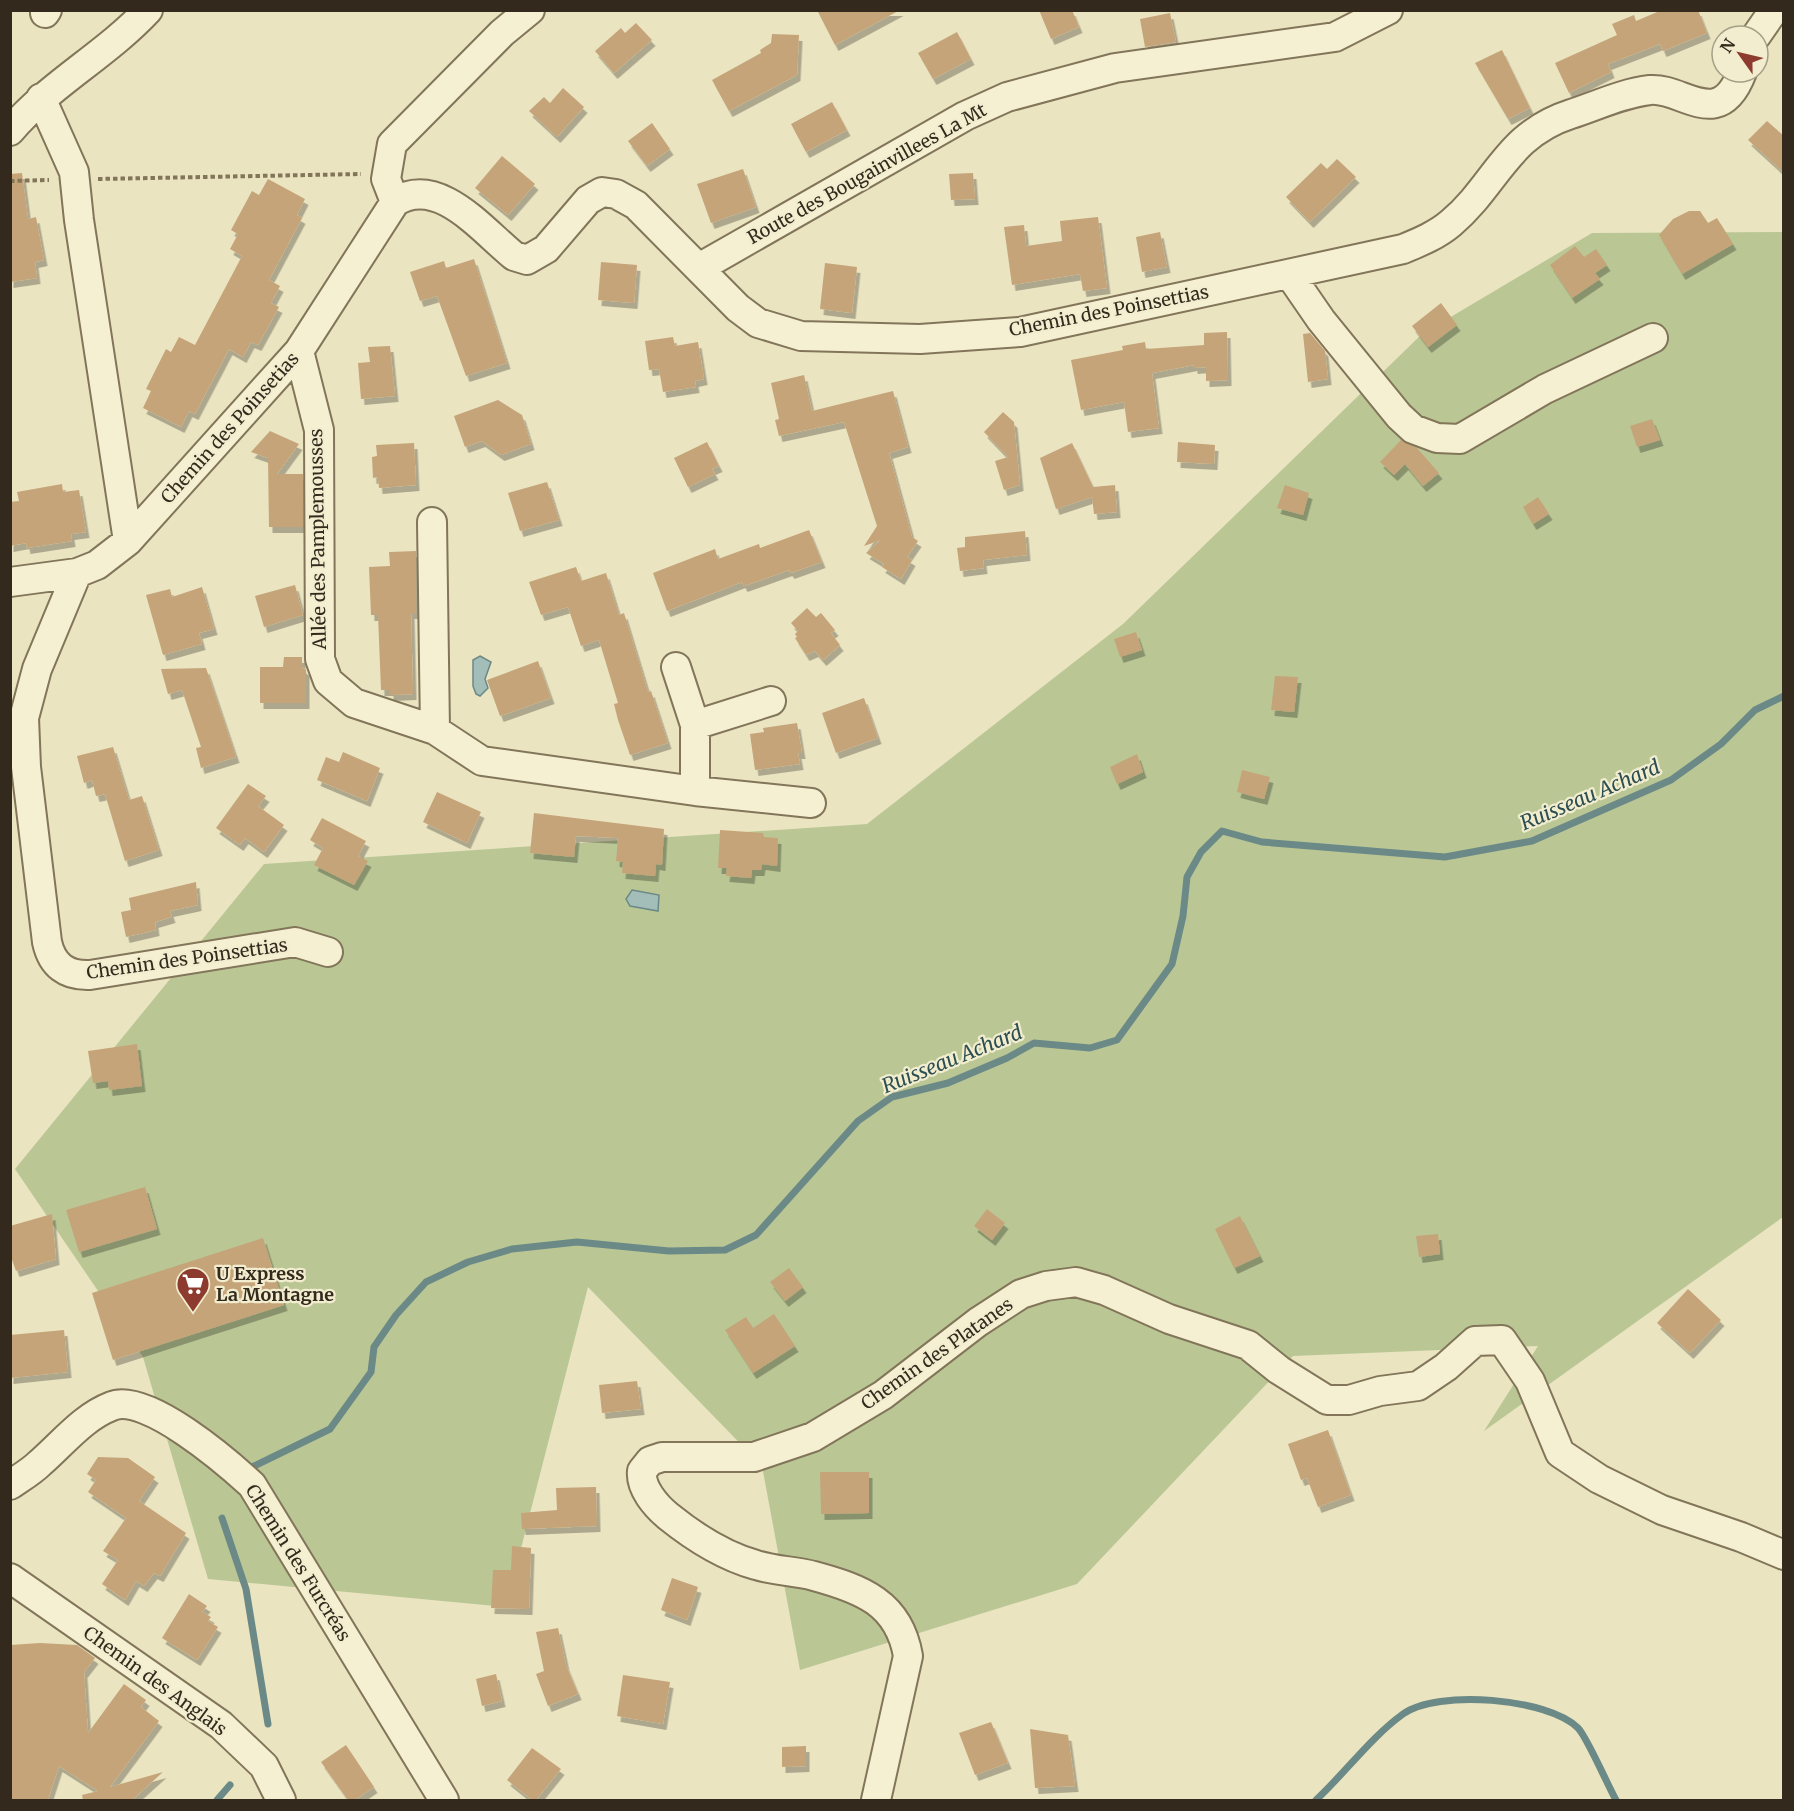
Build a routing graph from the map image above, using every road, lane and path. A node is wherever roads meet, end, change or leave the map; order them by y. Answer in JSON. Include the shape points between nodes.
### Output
{"nodes":[{"id":1,"x":148,"y":10,"type":"edge"},
{"id":2,"x":530,"y":10,"type":"edge"},
{"id":3,"x":1388,"y":10,"type":"edge"},
{"id":4,"x":1774,"y":10,"type":"edge"},
{"id":5,"x":1764,"y":24,"type":"edge"},
{"id":6,"x":1735,"y":84,"type":"edge"},
{"id":7,"x":41,"y":98,"type":"junction"},
{"id":8,"x":10,"y":131,"type":"edge"},
{"id":9,"x":75,"y":180,"type":"junction"},
{"id":10,"x":10,"y":181,"type":"edge"},
{"id":11,"x":390,"y":190,"type":"junction"},
{"id":12,"x":699,"y":268,"type":"junction"},
{"id":13,"x":1290,"y":274,"type":"junction"},
{"id":14,"x":1653,"y":338,"type":"dead end"},
{"id":15,"x":298,"y":351,"type":"junction"},
{"id":16,"x":432,"y":522,"type":"dead end"},
{"id":17,"x":128,"y":541,"type":"junction"},
{"id":18,"x":77,"y":573,"type":"junction"},
{"id":19,"x":10,"y":582,"type":"edge"},
{"id":20,"x":676,"y":667,"type":"dead end"},
{"id":21,"x":771,"y":701,"type":"dead end"},
{"id":22,"x":695,"y":725,"type":"junction"},
{"id":23,"x":435,"y":730,"type":"junction"},
{"id":24,"x":694,"y":791,"type":"junction"},
{"id":25,"x":811,"y":803,"type":"dead end"},
{"id":26,"x":328,"y":952,"type":"dead end"},
{"id":27,"x":10,"y":1485,"type":"edge"},
{"id":28,"x":1784,"y":1555,"type":"edge"},
{"id":29,"x":10,"y":1578,"type":"edge"},
{"id":30,"x":281,"y":1800,"type":"edge"},
{"id":31,"x":444,"y":1800,"type":"edge"},
{"id":32,"x":876,"y":1800,"type":"edge"}],
"edges":[{"from":1,"to":7,"type":"street","via":[[128,31]]},
{"from":2,"to":11,"type":"street","via":[[502,33],[392,144]]},
{"from":3,"to":12,"type":"street","name":"Route des Bougainvillees La Mt","via":[[1335,37],[1115,68],[1007,97],[965,116]]},
{"from":4,"to":5,"type":"street"},
{"from":6,"to":13,"type":"street","name":"Chemin des Poinsettias","via":[[1717,103],[1702,104],[1660,91],[1644,91],[1549,121],[1509,153],[1453,221],[1424,241],[1382,255]]},
{"from":7,"to":8,"type":"street"},
{"from":7,"to":9,"type":"street"},
{"from":9,"to":10,"type":"path"},
{"from":9,"to":11,"type":"path","via":[[373,174]]},
{"from":9,"to":17,"type":"street"},
{"from":11,"to":12,"type":"street","name":"Chemin des Poinsettias","via":[[449,201],[514,256],[527,260],[546,249],[588,200],[602,192],[616,194],[636,205]]},
{"from":11,"to":15,"type":"street","name":"Chemin des Poinsetias","via":[[346,282]]},
{"from":12,"to":13,"type":"street","name":"Chemin des Poinsettias","via":[[738,308],[758,323],[778,331],[801,336],[920,339],[1020,332]]},
{"from":13,"to":14,"type":"street","via":[[1399,416],[1413,429],[1437,438],[1460,439],[1545,389]]},
{"from":15,"to":17,"type":"street","name":"Chemin des Poinsetias"},
{"from":15,"to":23,"type":"street","name":"Allée des Pamplemousses","via":[[320,430],[320,659],[328,681],[354,703]]},
{"from":16,"to":23,"type":"street"},
{"from":17,"to":18,"type":"street","name":"Chemin des Poinsetias","via":[[97,565]]},
{"from":18,"to":19,"type":"street","name":"Chemin des Poinsetias"},
{"from":18,"to":26,"type":"street","name":"Chemin des Poinsettias","via":[[37,669],[24,718],[26,767],[47,942],[54,963],[71,974],[90,975],[295,942]]},
{"from":20,"to":22,"type":"street"},
{"from":21,"to":22,"type":"street"},
{"from":22,"to":24,"type":"street"},
{"from":23,"to":24,"type":"street","name":"Allée des Pamplemousses","via":[[482,761]]},
{"from":24,"to":25,"type":"street","name":"Allée des Pamplemousses"},
{"from":27,"to":31,"type":"street","name":"Chemin des Furcréas","via":[[38,1466],[92,1416],[115,1404],[137,1405],[218,1453],[252,1485]]},
{"from":28,"to":32,"type":"street","name":"Chemin des Platanes","via":[[1662,1510],[1599,1479],[1560,1453],[1530,1381],[1502,1340],[1475,1341],[1418,1386],[1349,1400],[1327,1400],[1248,1345],[1169,1319],[1104,1290],[1076,1282],[1046,1286],[1021,1294],[883,1395],[813,1437],[754,1457],[662,1457],[650,1461],[642,1471],[644,1486],[659,1509],[694,1538],[755,1565],[815,1576],[866,1595],[896,1619],[905,1636],[908,1656]]},
{"from":29,"to":30,"type":"street","name":"Chemin des Anglais","via":[[220,1725],[264,1766]]}]}
